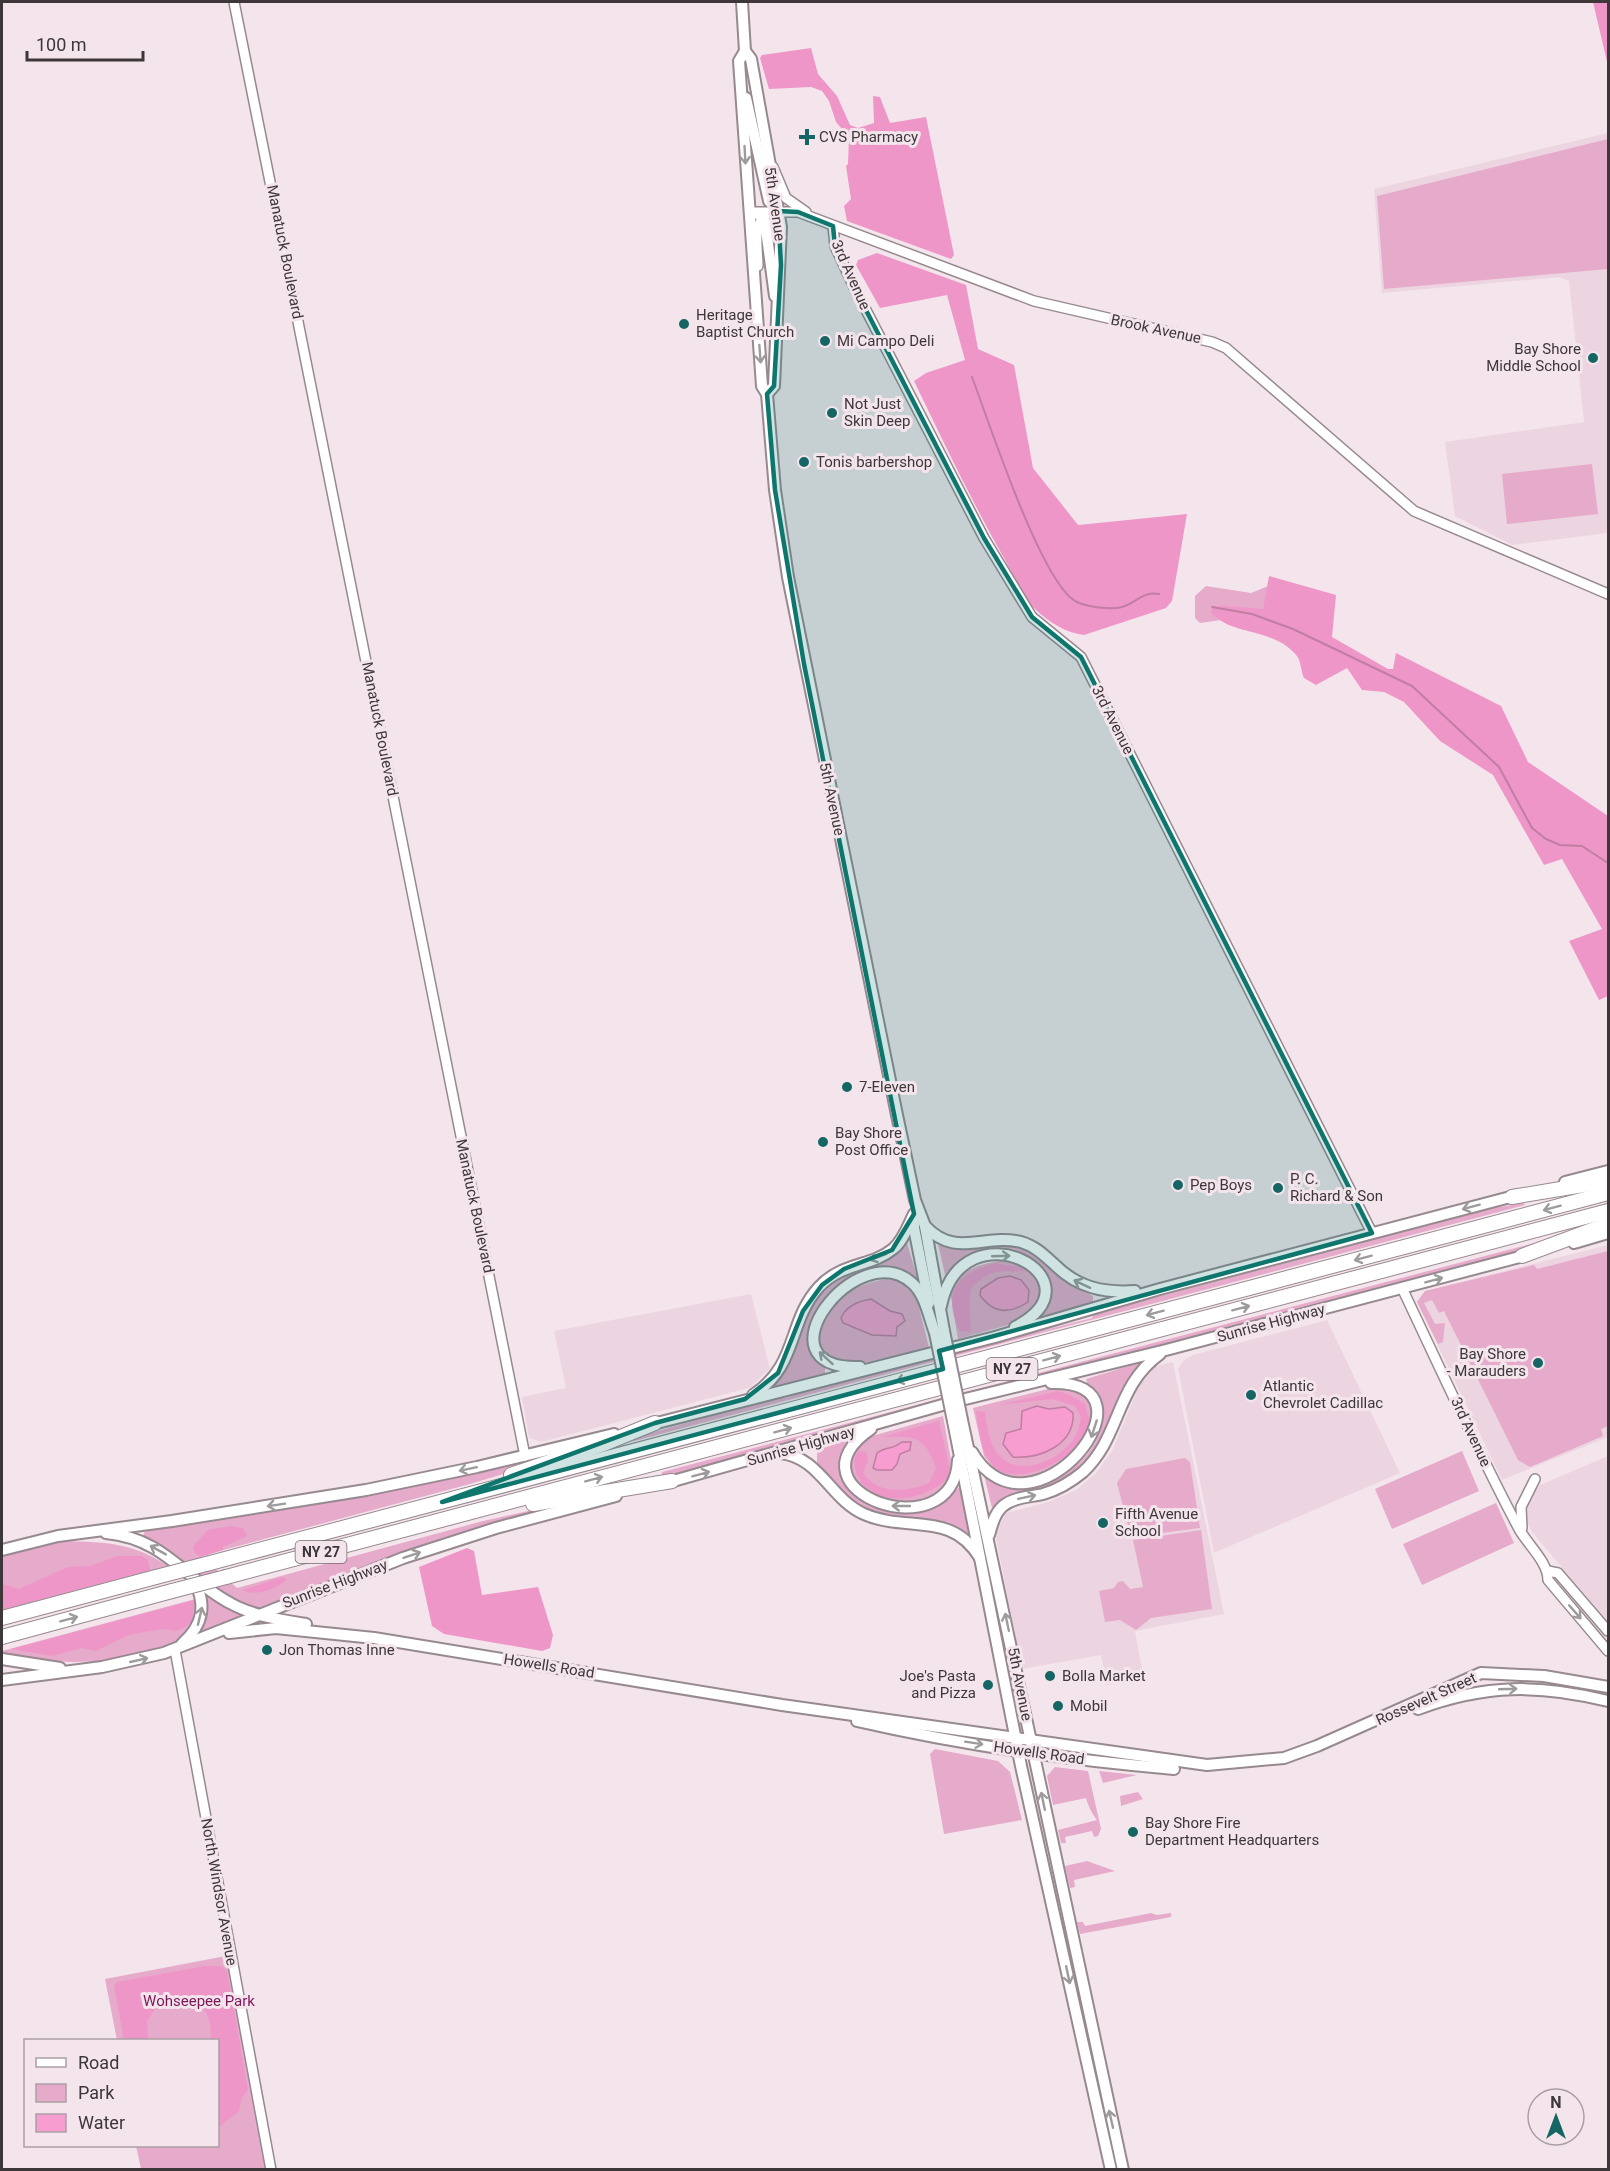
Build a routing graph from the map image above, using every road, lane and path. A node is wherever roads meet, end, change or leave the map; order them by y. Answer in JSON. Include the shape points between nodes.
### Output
{"nodes":[{"id":1,"x":234,"y":2,"type":"edge"},
{"id":2,"x":742,"y":2,"type":"edge"},
{"id":3,"x":745,"y":51,"type":"junction"},
{"id":4,"x":740,"y":76,"type":"junction"},
{"id":5,"x":767,"y":151,"type":"junction"},
{"id":6,"x":778,"y":211,"type":"junction"},
{"id":7,"x":750,"y":212,"type":"junction"},
{"id":8,"x":763,"y":217,"type":"junction"},
{"id":9,"x":818,"y":220,"type":"junction"},
{"id":10,"x":833,"y":226,"type":"junction"},
{"id":11,"x":755,"y":290,"type":"junction"},
{"id":12,"x":778,"y":314,"type":"junction"},
{"id":13,"x":767,"y":394,"type":"junction"},
{"id":14,"x":1608,"y":594,"type":"edge"},
{"id":15,"x":1608,"y":1171,"type":"edge"},
{"id":16,"x":1608,"y":1181,"type":"edge"},
{"id":17,"x":1608,"y":1193,"type":"edge"},
{"id":18,"x":1512,"y":1197,"type":"junction"},
{"id":19,"x":915,"y":1200,"type":"junction"},
{"id":20,"x":1608,"y":1211,"type":"edge"},
{"id":21,"x":914,"y":1214,"type":"junction"},
{"id":22,"x":1608,"y":1224,"type":"edge"},
{"id":23,"x":925,"y":1226,"type":"junction"},
{"id":24,"x":1372,"y":1233,"type":"junction"},
{"id":25,"x":1608,"y":1233,"type":"edge"},
{"id":26,"x":1522,"y":1256,"type":"junction"},
{"id":27,"x":1402,"y":1288,"type":"junction"},
{"id":28,"x":1160,"y":1289,"type":"junction"},
{"id":29,"x":940,"y":1312,"type":"junction"},
{"id":30,"x":940,"y":1332,"type":"junction"},
{"id":31,"x":995,"y":1337,"type":"junction"},
{"id":32,"x":1166,"y":1350,"type":"junction"},
{"id":33,"x":881,"y":1366,"type":"junction"},
{"id":34,"x":1030,"y":1383,"type":"junction"},
{"id":35,"x":745,"y":1399,"type":"junction"},
{"id":36,"x":655,"y":1424,"type":"junction"},
{"id":37,"x":879,"y":1424,"type":"junction"},
{"id":38,"x":963,"y":1443,"type":"junction"},
{"id":39,"x":777,"y":1453,"type":"junction"},
{"id":40,"x":525,"y":1456,"type":"junction"},
{"id":41,"x":1535,"y":1479,"type":"dead end"},
{"id":42,"x":672,"y":1481,"type":"junction"},
{"id":43,"x":442,"y":1502,"type":"junction"},
{"id":44,"x":416,"y":1527,"type":"junction"},
{"id":45,"x":88,"y":1532,"type":"junction"},
{"id":46,"x":989,"y":1535,"type":"junction"},
{"id":47,"x":1525,"y":1539,"type":"junction"},
{"id":48,"x":31,"y":1541,"type":"junction"},
{"id":49,"x":2,"y":1544,"type":"edge"},
{"id":50,"x":2,"y":1550,"type":"edge"},
{"id":51,"x":983,"y":1563,"type":"junction"},
{"id":52,"x":1548,"y":1571,"type":"junction"},
{"id":53,"x":191,"y":1575,"type":"junction"},
{"id":54,"x":260,"y":1614,"type":"junction"},
{"id":55,"x":2,"y":1618,"type":"edge"},
{"id":56,"x":1608,"y":1631,"type":"edge"},
{"id":57,"x":7,"y":1635,"type":"edge"},
{"id":58,"x":374,"y":1638,"type":"junction"},
{"id":59,"x":200,"y":1640,"type":"junction"},
{"id":60,"x":175,"y":1650,"type":"junction"},
{"id":61,"x":1608,"y":1651,"type":"edge"},
{"id":62,"x":2,"y":1659,"type":"edge"},
{"id":63,"x":84,"y":1670,"type":"junction"},
{"id":64,"x":2,"y":1680,"type":"edge"},
{"id":65,"x":1608,"y":1687,"type":"edge"},
{"id":66,"x":1608,"y":1701,"type":"edge"},
{"id":67,"x":1031,"y":1741,"type":"junction"},
{"id":68,"x":1018,"y":1745,"type":"junction"},
{"id":69,"x":1034,"y":1753,"type":"junction"},
{"id":70,"x":1285,"y":1760,"type":"junction"},
{"id":71,"x":1148,"y":1763,"type":"junction"},
{"id":72,"x":271,"y":2169,"type":"edge"},
{"id":73,"x":1111,"y":2169,"type":"edge"},
{"id":74,"x":1123,"y":2169,"type":"edge"}],
"edges":[{"from":1,"to":40,"type":"street","name":"Manatuck Boulevard"},
{"from":2,"to":3,"type":"main road","name":"5th Avenue"},
{"from":3,"to":4,"type":"main road","name":"5th Avenue","via":[[739,61]]},
{"from":3,"to":5,"type":"main road","name":"5th Avenue","via":[[751,59]]},
{"from":4,"to":6,"type":"main road","via":[[769,201]]},
{"from":4,"to":7,"type":"main road","name":"5th Avenue","one_way":true},
{"from":5,"to":6,"type":"main road","name":"5th Avenue"},
{"from":5,"to":9,"type":"street","via":[[786,198]]},
{"from":6,"to":7,"type":"street","name":"Brook Avenue"},
{"from":6,"to":8,"type":"street"},
{"from":6,"to":9,"type":"street","name":"Brook Avenue"},
{"from":6,"to":12,"type":"main road","name":"5th Avenue"},
{"from":7,"to":8,"type":"main road"},
{"from":7,"to":11,"type":"main road","name":"5th Avenue"},
{"from":8,"to":11,"type":"street","via":[[758,227]]},
{"from":8,"to":12,"type":"main road"},
{"from":9,"to":10,"type":"street","name":"Brook Avenue"},
{"from":10,"to":14,"type":"street","name":"Brook Avenue","via":[[1034,301],[1198,337],[1226,348],[1414,511]]},
{"from":10,"to":24,"type":"street","name":"3rd Avenue","via":[[835,246],[853,285],[984,538],[1032,617],[1082,657]]},
{"from":11,"to":13,"type":"main road","name":"5th Avenue","one_way":true,"via":[[762,386]]},
{"from":12,"to":13,"type":"main road","name":"5th Avenue","via":[[774,386]]},
{"from":13,"to":19,"type":"main road","name":"5th Avenue","via":[[775,490],[804,664]]},
{"from":15,"to":18,"type":"main road"},
{"from":16,"to":18,"type":"highway"},
{"from":17,"to":43,"type":"highway","number":"NY 27","one_way":true},
{"from":18,"to":24,"type":"main road","one_way":true},
{"from":19,"to":21,"type":"main road","name":"5th Avenue"},
{"from":19,"to":23,"type":"main road","name":"5th Avenue"},
{"from":44,"to":20,"type":"highway","name":"Sunrise Highway","number":"NY 27","one_way":true},
{"from":21,"to":30,"type":"main road","name":"5th Avenue","via":[[914,1228]]},
{"from":21,"to":35,"type":"main road","one_way":true,"via":[[892,1250],[844,1269],[822,1285],[803,1311],[778,1373]]},
{"from":22,"to":26,"type":"highway"},
{"from":28,"to":23,"type":"main road","one_way":true,"via":[[1094,1289],[1071,1278],[1041,1251],[1026,1244],[1001,1240],[951,1244],[937,1238]]},
{"from":23,"to":29,"type":"main road","name":"5th Avenue"},
{"from":24,"to":28,"type":"main road"},
{"from":25,"to":26,"type":"main road","name":"Sunrise Highway"},
{"from":27,"to":26,"type":"main road","name":"Sunrise Highway","one_way":true},
{"from":27,"to":32,"type":"main road","name":"Sunrise Highway"},
{"from":27,"to":47,"type":"street","name":"3rd Avenue"},
{"from":28,"to":31,"type":"main road"},
{"from":29,"to":30,"type":"main road","name":"5th Avenue"},
{"from":29,"to":31,"type":"main road","one_way":true,"via":[[946,1285],[962,1266],[994,1256],[1026,1260],[1042,1278],[1042,1302],[1030,1317]]},
{"from":33,"to":30,"type":"main road","one_way":true,"via":[[836,1366],[822,1357],[816,1347],[813,1332],[817,1316],[830,1299],[851,1284],[880,1274],[906,1279],[918,1290]]},
{"from":30,"to":38,"type":"main road","name":"5th Avenue","bridge":true},
{"from":31,"to":33,"type":"main road"},
{"from":32,"to":34,"type":"main road","name":"Sunrise Highway"},
{"from":46,"to":32,"type":"main road","one_way":true,"via":[[1006,1504],[1058,1488],[1088,1467],[1107,1440],[1137,1374]]},
{"from":33,"to":35,"type":"main road"},
{"from":34,"to":37,"type":"main road","name":"Sunrise Highway"},
{"from":34,"to":38,"type":"main road","one_way":true,"via":[[1073,1383],[1093,1399],[1096,1427],[1077,1456],[1043,1478],[1009,1481],[985,1470]]},
{"from":35,"to":36,"type":"main road"},
{"from":36,"to":40,"type":"main road"},
{"from":36,"to":43,"type":"highway"},
{"from":38,"to":37,"type":"main road","one_way":true,"via":[[956,1480],[944,1495],[918,1505],[880,1504],[853,1489],[845,1466],[854,1442]]},
{"from":37,"to":39,"type":"main road","name":"Sunrise Highway"},
{"from":38,"to":46,"type":"main road","name":"5th Avenue"},
{"from":38,"to":51,"type":"main road","name":"5th Avenue"},
{"from":42,"to":39,"type":"main road","name":"Sunrise Highway","one_way":true},
{"from":39,"to":51,"type":"main road","via":[[805,1460],[836,1495],[864,1514],[959,1534],[972,1545]]},
{"from":40,"to":45,"type":"main road","one_way":true,"via":[[338,1495]]},
{"from":41,"to":47,"type":"street","via":[[1521,1507]]},
{"from":42,"to":44,"type":"highway"},
{"from":54,"to":42,"type":"main road","name":"Sunrise Highway","one_way":true,"via":[[364,1572],[465,1538]]},
{"from":43,"to":55,"type":"highway","number":"NY 27","bridge":true},
{"from":57,"to":44,"type":"highway","name":"Sunrise Highway","number":"NY 27","one_way":true,"bridge":true},
{"from":45,"to":48,"type":"main road"},
{"from":53,"to":45,"type":"main road","name":"Howells Road","one_way":true,"via":[[169,1556],[142,1542]]},
{"from":67,"to":46,"type":"main road","name":"5th Avenue","one_way":true},
{"from":47,"to":52,"type":"street","name":"3rd Avenue"},
{"from":48,"to":49,"type":"main road"},
{"from":48,"to":50,"type":"main road"},
{"from":51,"to":68,"type":"main road","name":"5th Avenue"},
{"from":52,"to":56,"type":"street","name":"3rd Avenue","via":[[1558,1573]]},
{"from":52,"to":61,"type":"street","name":"3rd Avenue","one_way":true,"via":[[1548,1580]]},
{"from":53,"to":54,"type":"main road","name":"Howells Road","via":[[224,1600]]},
{"from":60,"to":53,"type":"main road","one_way":true,"via":[[193,1632],[202,1614],[201,1597]]},
{"from":54,"to":58,"type":"main road","name":"Howells Road"},
{"from":54,"to":59,"type":"main road","name":"Sunrise Highway"},
{"from":58,"to":59,"type":"main road","name":"Howells Road","via":[[267,1628]]},
{"from":58,"to":68,"type":"main road","name":"Howells Road","via":[[794,1707],[916,1734]]},
{"from":59,"to":60,"type":"main road","name":"Sunrise Highway"},
{"from":63,"to":60,"type":"main road","name":"Sunrise Highway","one_way":true},
{"from":60,"to":72,"type":"street","name":"North Windsor Avenue"},
{"from":62,"to":63,"type":"main road"},
{"from":63,"to":64,"type":"main road","name":"Sunrise Highway"},
{"from":65,"to":70,"type":"main road","name":"Rossevelt Street","via":[[1544,1676],[1481,1673]]},
{"from":70,"to":66,"type":"main road","one_way":true,"via":[[1450,1697],[1534,1688]]},
{"from":67,"to":68,"type":"main road","name":"Howells Road"},
{"from":67,"to":69,"type":"main road","name":"5th Avenue"},
{"from":67,"to":71,"type":"main road","name":"Howells Road"},
{"from":68,"to":69,"type":"main road","name":"Howells Road"},
{"from":68,"to":73,"type":"main road","name":"5th Avenue","one_way":true},
{"from":69,"to":71,"type":"main road","name":"Howells Road"},
{"from":74,"to":69,"type":"main road","name":"5th Avenue","one_way":true},
{"from":70,"to":71,"type":"main road","name":"Howells Road","via":[[1221,1772]]}]}
